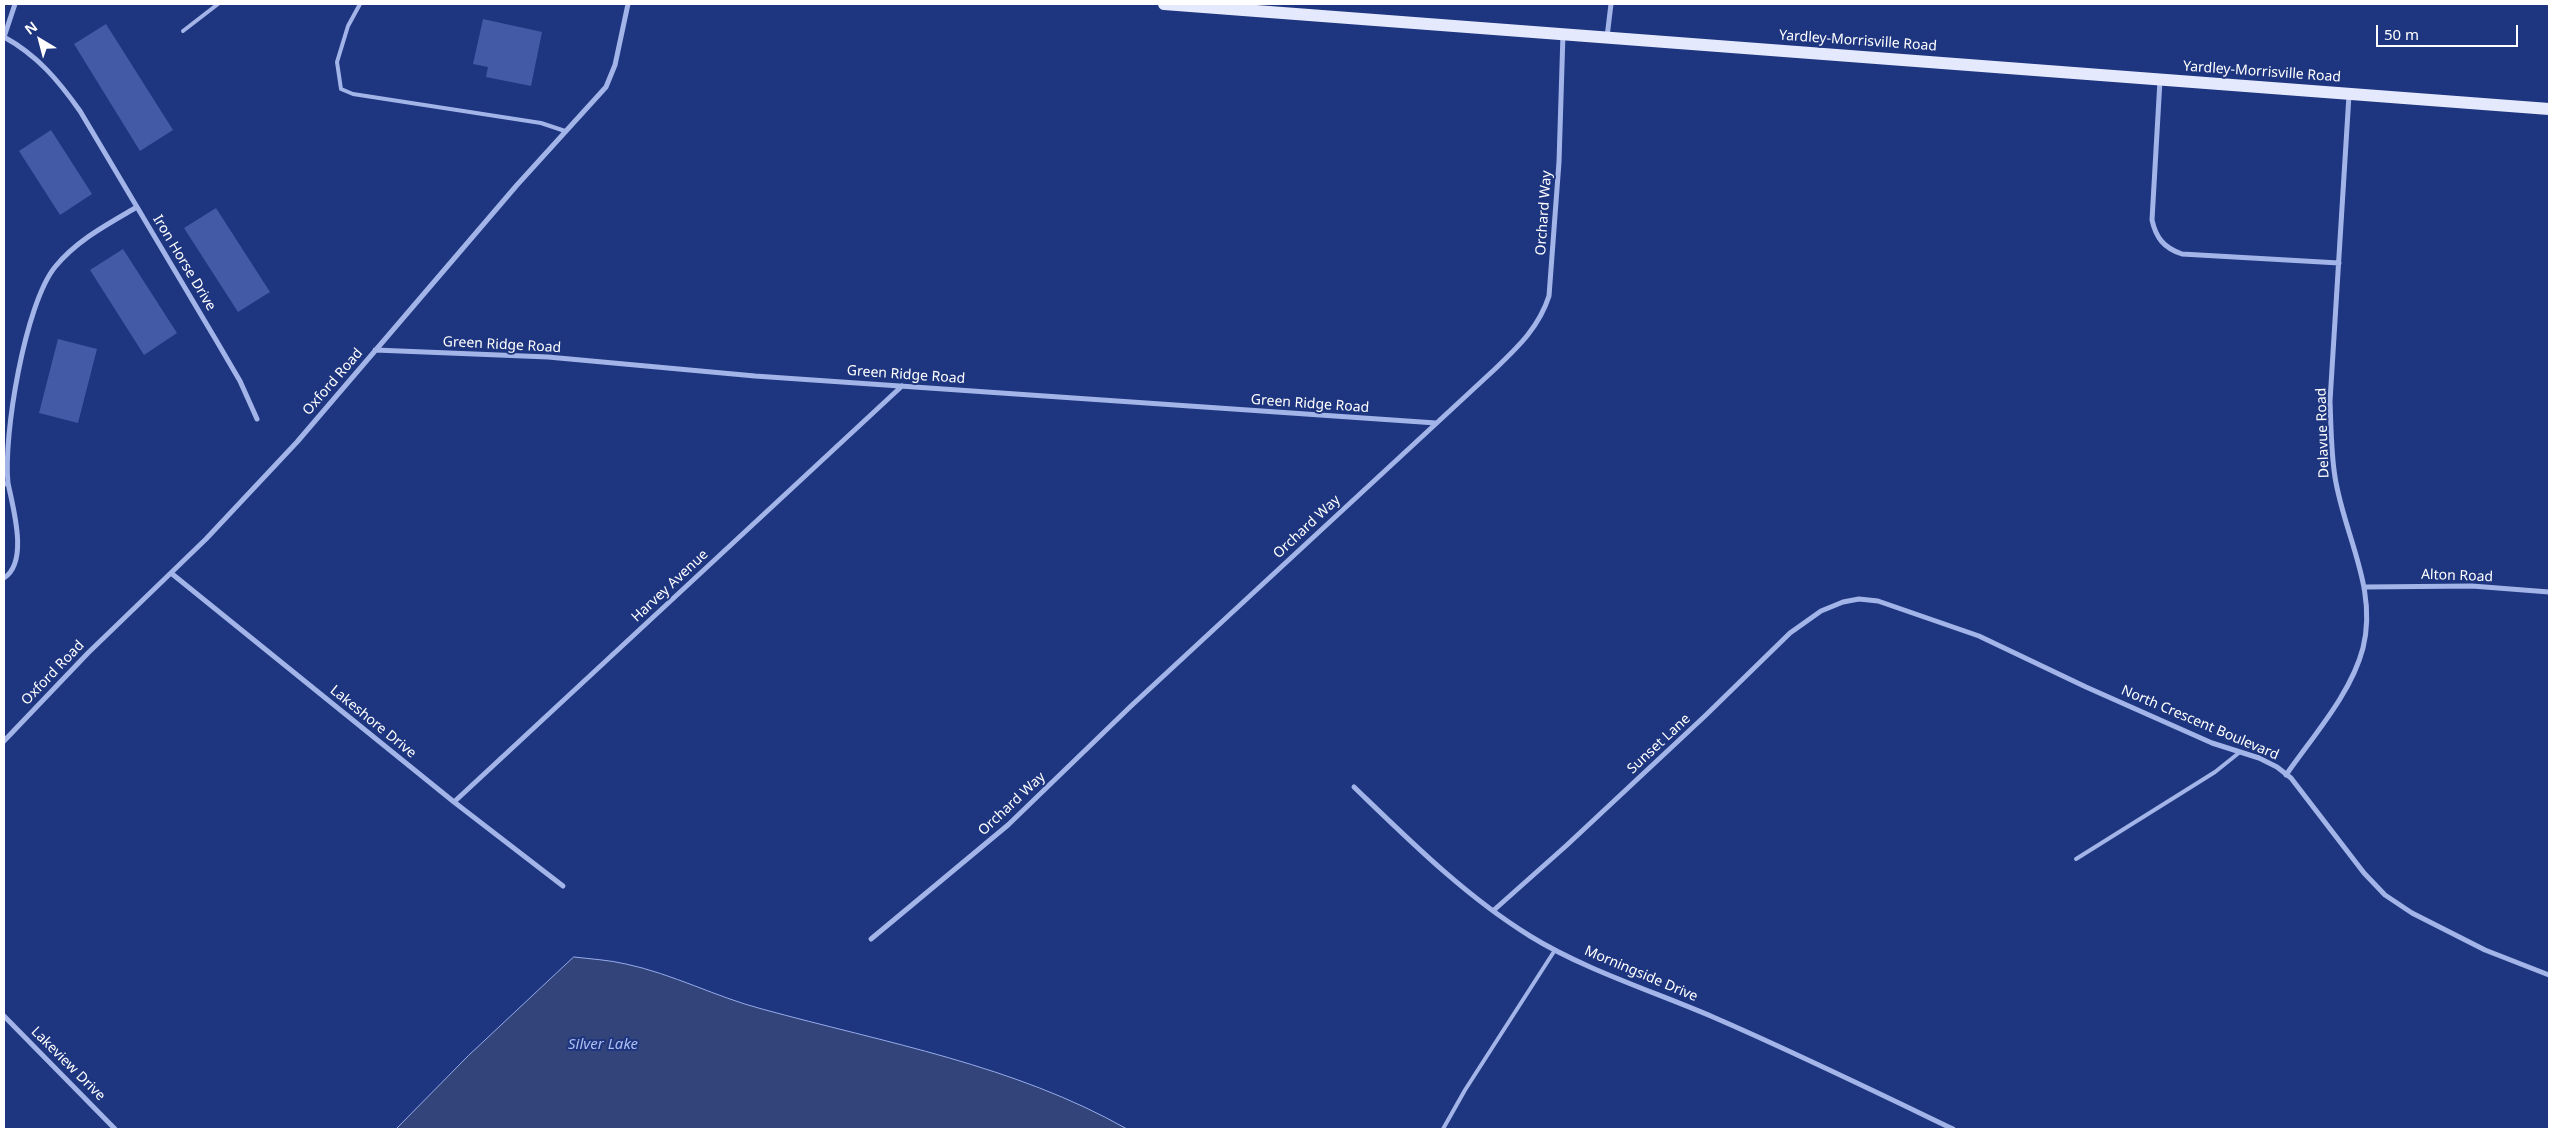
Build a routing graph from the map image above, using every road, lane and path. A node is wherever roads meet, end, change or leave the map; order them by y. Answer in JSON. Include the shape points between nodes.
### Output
{"nodes":[{"id":1,"x":16,"y":4,"type":"edge"},
{"id":2,"x":218,"y":4,"type":"edge"},
{"id":3,"x":360,"y":4,"type":"edge"},
{"id":4,"x":628,"y":4,"type":"edge"},
{"id":5,"x":1164,"y":4,"type":"edge"},
{"id":6,"x":1611,"y":4,"type":"edge"},
{"id":7,"x":1210,"y":6,"type":"edge"},
{"id":8,"x":183,"y":31,"type":"dead end"},
{"id":9,"x":1563,"y":34,"type":"junction"},
{"id":10,"x":4,"y":37,"type":"edge"},
{"id":11,"x":1607,"y":37,"type":"junction"},
{"id":12,"x":2160,"y":80,"type":"junction"},
{"id":13,"x":2349,"y":94,"type":"junction"},
{"id":14,"x":2549,"y":109,"type":"edge"},
{"id":15,"x":566,"y":132,"type":"junction"},
{"id":16,"x":137,"y":207,"type":"junction"},
{"id":17,"x":2339,"y":263,"type":"junction"},
{"id":18,"x":375,"y":350,"type":"junction"},
{"id":19,"x":902,"y":386,"type":"junction"},
{"id":20,"x":257,"y":419,"type":"dead end"},
{"id":21,"x":1436,"y":423,"type":"junction"},
{"id":22,"x":6,"y":484,"type":"edge"},
{"id":23,"x":171,"y":573,"type":"junction"},
{"id":24,"x":4,"y":578,"type":"edge"},
{"id":25,"x":2364,"y":587,"type":"junction"},
{"id":26,"x":2549,"y":592,"type":"edge"},
{"id":27,"x":1843,"y":602,"type":"joint"},
{"id":28,"x":4,"y":741,"type":"edge"},
{"id":29,"x":2240,"y":752,"type":"junction"},
{"id":30,"x":2286,"y":774,"type":"junction"},
{"id":31,"x":1354,"y":787,"type":"dead end"},
{"id":32,"x":454,"y":802,"type":"junction"},
{"id":33,"x":2076,"y":859,"type":"dead end"},
{"id":34,"x":563,"y":886,"type":"dead end"},
{"id":35,"x":1494,"y":910,"type":"junction"},
{"id":36,"x":870,"y":939,"type":"dead end"},
{"id":37,"x":1555,"y":950,"type":"junction"},
{"id":38,"x":2549,"y":975,"type":"edge"},
{"id":39,"x":4,"y":1016,"type":"edge"},
{"id":40,"x":115,"y":1129,"type":"edge"},
{"id":41,"x":1443,"y":1129,"type":"edge"},
{"id":42,"x":1953,"y":1129,"type":"edge"}],
"edges":[{"from":1,"to":10,"type":"street"},
{"from":2,"to":8,"type":"lane"},
{"from":3,"to":15,"type":"lane","via":[[348,26],[338,62],[341,89],[353,94],[541,123]]},
{"from":4,"to":15,"type":"street","name":"Oxford Road","via":[[615,64],[606,87]]},
{"from":5,"to":7,"type":"main road","name":"Yardley-Morrisville Road"},
{"from":6,"to":11,"type":"street"},
{"from":7,"to":9,"type":"main road","name":"Yardley-Morrisville Road"},
{"from":9,"to":11,"type":"main road","name":"Yardley-Morrisville Road"},
{"from":9,"to":21,"type":"street","name":"Orchard Way","via":[[1559,162],[1549,296],[1543,314],[1522,342]]},
{"from":10,"to":16,"type":"street","name":"Iron Horse Drive","via":[[39,60],[59,80]]},
{"from":11,"to":12,"type":"main road","name":"Yardley-Morrisville Road"},
{"from":12,"to":13,"type":"main road","name":"Yardley-Morrisville Road"},
{"from":12,"to":17,"type":"street","via":[[2152,220],[2161,242],[2182,254]]},
{"from":13,"to":14,"type":"main road","name":"Yardley-Morrisville Road"},
{"from":13,"to":17,"type":"street","name":"Delavue Road"},
{"from":15,"to":18,"type":"street","name":"Oxford Road"},
{"from":16,"to":20,"type":"street","name":"Iron Horse Drive","via":[[240,381]]},
{"from":16,"to":22,"type":"street","via":[[97,230],[69,252],[48,278],[27,335],[13,402]]},
{"from":17,"to":25,"type":"street","name":"Delavue Road","via":[[2330,401],[2334,477]]},
{"from":18,"to":19,"type":"street","name":"Green Ridge Road","via":[[548,357]]},
{"from":18,"to":23,"type":"street","name":"Oxford Road","via":[[297,442]]},
{"from":19,"to":21,"type":"street","name":"Green Ridge Road"},
{"from":19,"to":32,"type":"street","name":"Harvey Avenue"},
{"from":21,"to":36,"type":"street","name":"Orchard Way","via":[[1138,699],[1008,826]]},
{"from":22,"to":24,"type":"street","via":[[18,556],[14,568]]},
{"from":23,"to":28,"type":"street","name":"Oxford Road"},
{"from":23,"to":32,"type":"street","name":"Lakeshore Drive"},
{"from":25,"to":26,"type":"street","name":"Alton Road","via":[[2472,586]]},
{"from":25,"to":30,"type":"street","name":"Delavue Road","via":[[2368,625],[2363,650],[2339,700]]},
{"from":27,"to":29,"type":"street","name":"North Crescent Boulevard","via":[[1878,600],[1979,636],[2212,743]]},
{"from":27,"to":35,"type":"street","name":"Sunset Lane","via":[[1809,618],[1790,633]]},
{"from":29,"to":30,"type":"street","name":"North Crescent Boulevard","via":[[2259,758]]},
{"from":29,"to":33,"type":"lane","via":[[2215,772]]},
{"from":30,"to":38,"type":"street","name":"North Crescent Boulevard","via":[[2385,895],[2412,913],[2485,950]]},
{"from":31,"to":35,"type":"street","name":"Morningside Drive","via":[[1412,844]]},
{"from":32,"to":34,"type":"street","name":"Lakeshore Drive"},
{"from":35,"to":37,"type":"street","name":"Morningside Drive"},
{"from":37,"to":41,"type":"lane"},
{"from":37,"to":42,"type":"street","name":"Morningside Drive","via":[[1714,1017]]},
{"from":39,"to":40,"type":"street","name":"Lakeview Drive"}]}
